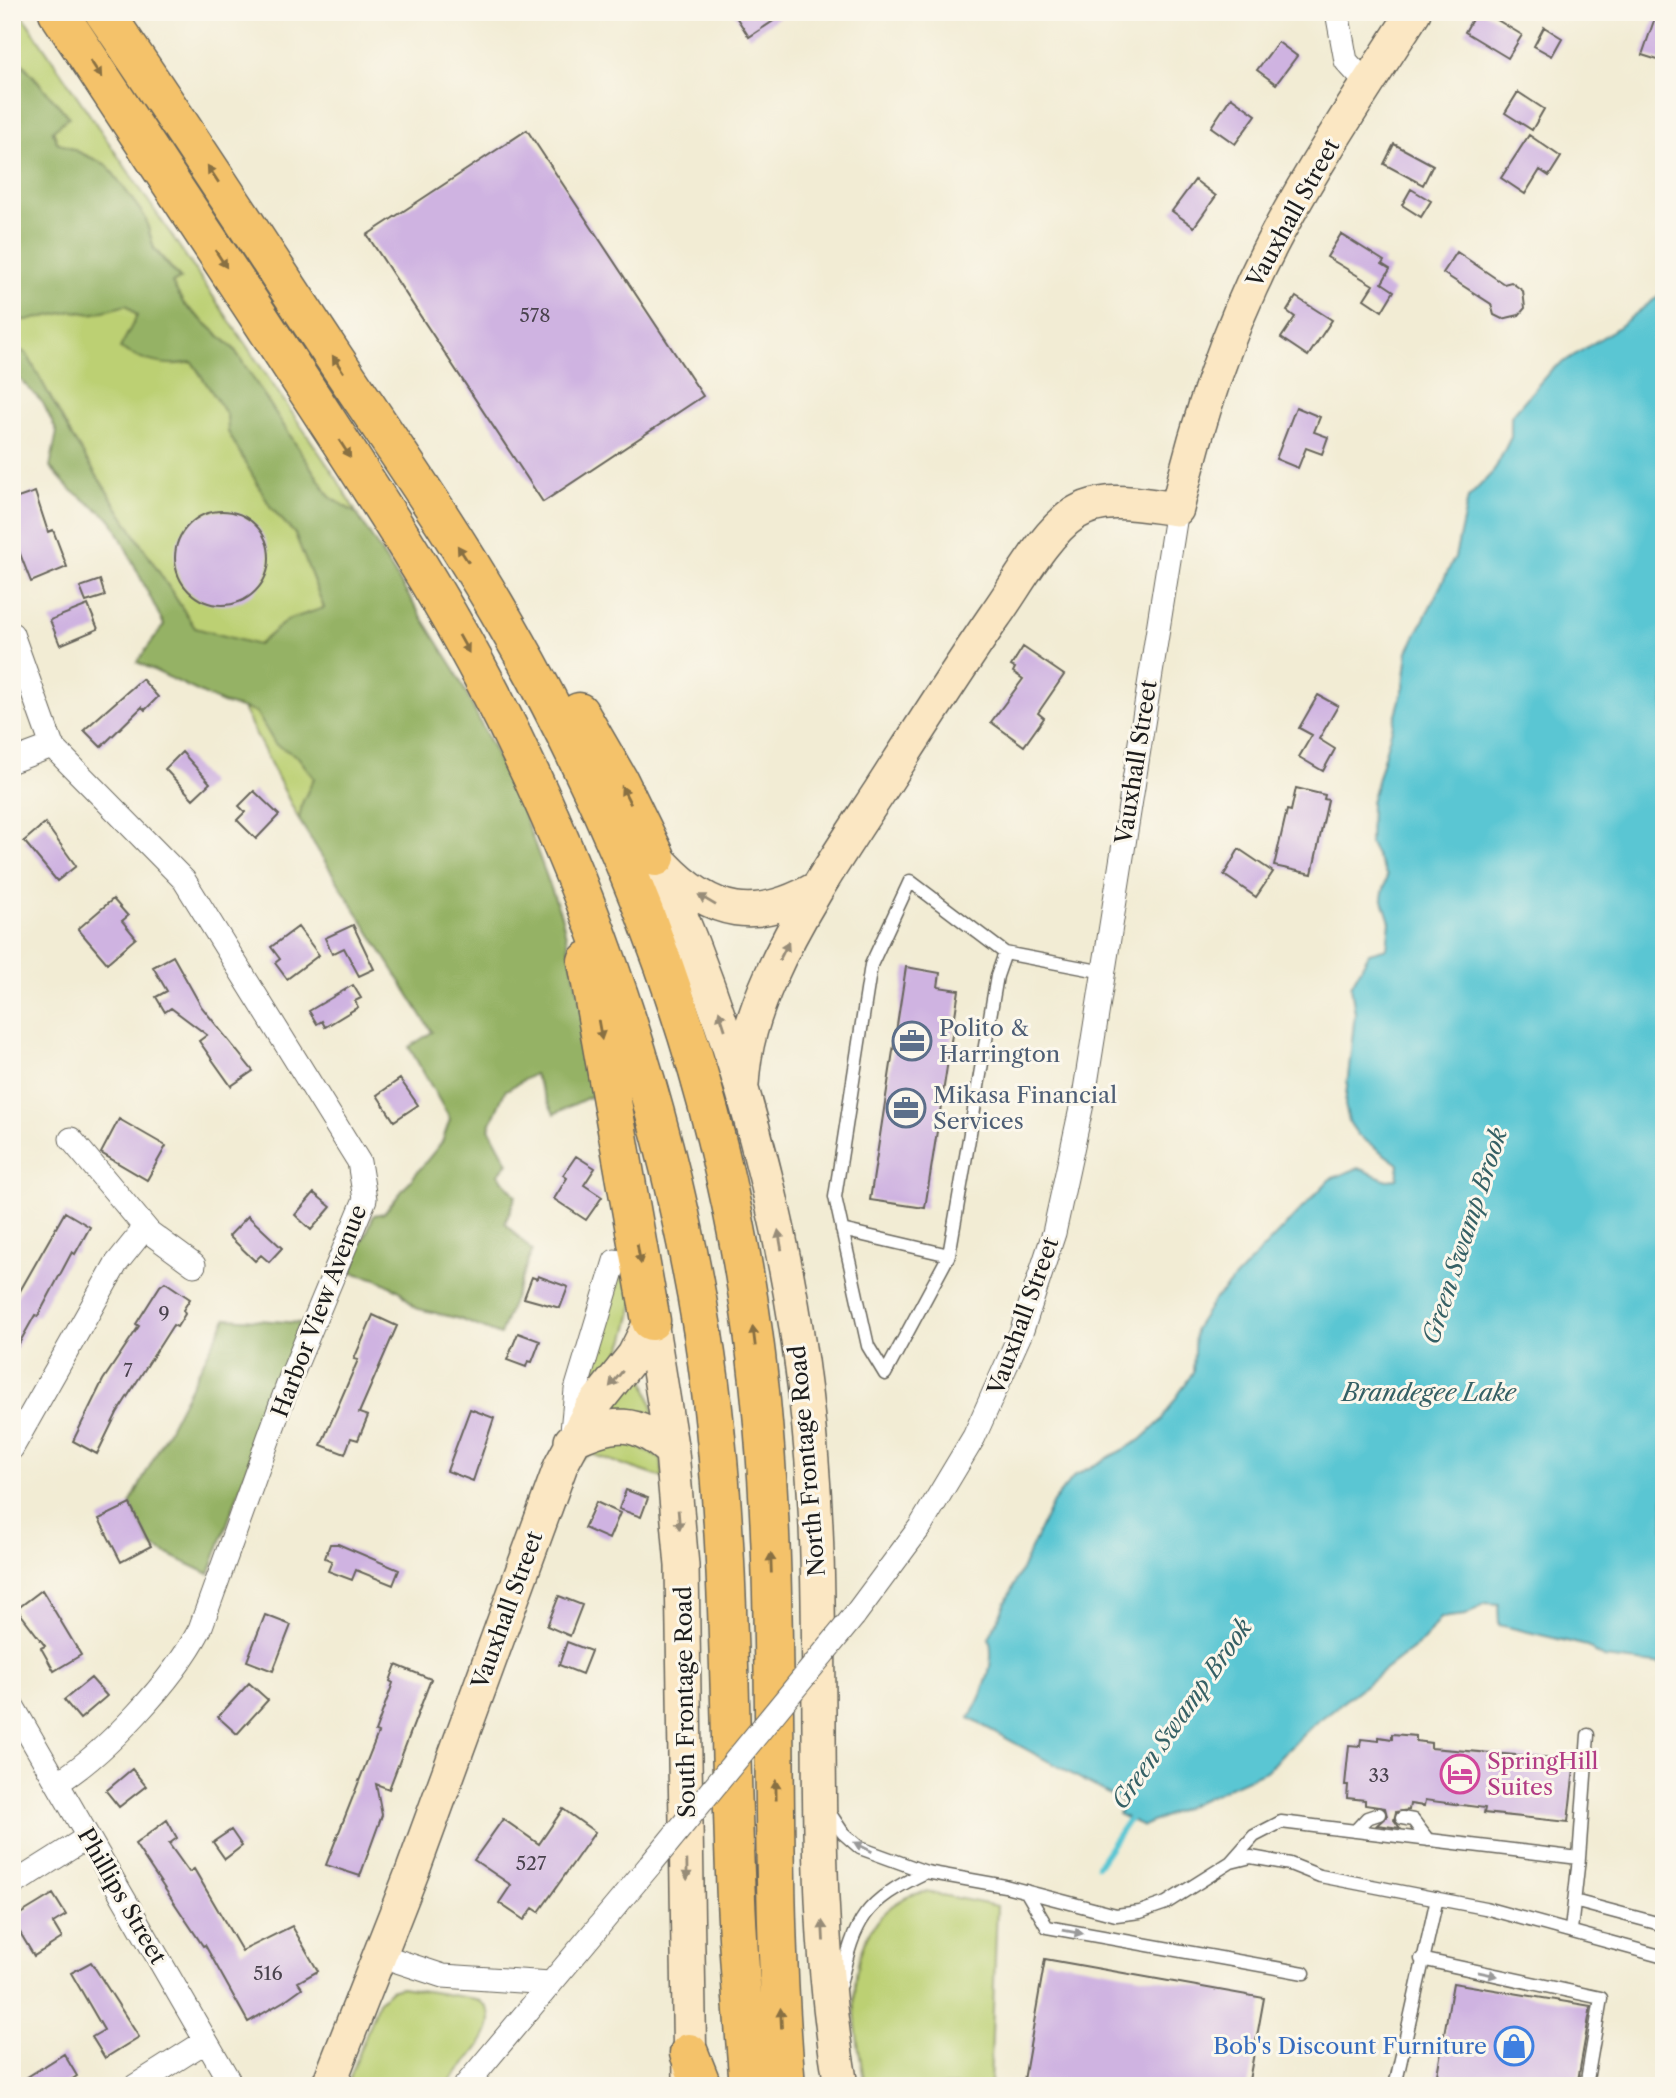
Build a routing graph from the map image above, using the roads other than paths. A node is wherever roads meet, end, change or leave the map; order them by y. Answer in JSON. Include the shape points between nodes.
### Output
{"nodes":[{"id":1,"x":58,"y":12,"type":"edge"},
{"id":2,"x":104,"y":12,"type":"edge"},
{"id":3,"x":1337,"y":12,"type":"edge"},
{"id":4,"x":1414,"y":12,"type":"edge"},
{"id":5,"x":1368,"y":85,"type":"junction"},
{"id":6,"x":1177,"y":509,"type":"junction"},
{"id":7,"x":499,"y":612,"type":"junction"},
{"id":8,"x":12,"y":634,"type":"edge"},
{"id":9,"x":52,"y":746,"type":"junction"},
{"id":10,"x":12,"y":761,"type":"edge"},
{"id":11,"x":656,"y":857,"type":"junction"},
{"id":12,"x":570,"y":866,"type":"junction"},
{"id":13,"x":817,"y":888,"type":"junction"},
{"id":14,"x":1005,"y":953,"type":"junction"},
{"id":15,"x":1104,"y":972,"type":"junction"},
{"id":16,"x":742,"y":1085,"type":"junction"},
{"id":17,"x":71,"y":1139,"type":"dead end"},
{"id":18,"x":145,"y":1228,"type":"junction"},
{"id":19,"x":842,"y":1230,"type":"junction"},
{"id":20,"x":949,"y":1255,"type":"junction"},
{"id":21,"x":615,"y":1261,"type":"dead end"},
{"id":22,"x":194,"y":1265,"type":"dead end"},
{"id":23,"x":650,"y":1321,"type":"junction"},
{"id":24,"x":571,"y":1441,"type":"junction"},
{"id":25,"x":12,"y":1448,"type":"edge"},
{"id":26,"x":672,"y":1452,"type":"junction"},
{"id":27,"x":12,"y":1705,"type":"edge"},
{"id":28,"x":1588,"y":1735,"type":"dead end"},
{"id":29,"x":57,"y":1783,"type":"junction"},
{"id":30,"x":821,"y":1796,"type":"junction"},
{"id":31,"x":1379,"y":1814,"type":"dead end"},
{"id":32,"x":1402,"y":1818,"type":"dead end"},
{"id":33,"x":1355,"y":1831,"type":"junction"},
{"id":34,"x":88,"y":1837,"type":"junction"},
{"id":35,"x":1428,"y":1840,"type":"junction"},
{"id":36,"x":1579,"y":1858,"type":"junction"},
{"id":37,"x":1231,"y":1862,"type":"junction"},
{"id":38,"x":926,"y":1872,"type":"junction"},
{"id":39,"x":12,"y":1885,"type":"edge"},
{"id":40,"x":1026,"y":1891,"type":"junction"},
{"id":41,"x":1437,"y":1898,"type":"junction"},
{"id":42,"x":1574,"y":1901,"type":"junction"},
{"id":43,"x":1664,"y":1925,"type":"edge"},
{"id":44,"x":1571,"y":1930,"type":"junction"},
{"id":45,"x":379,"y":1955,"type":"junction"},
{"id":46,"x":1664,"y":1957,"type":"edge"},
{"id":47,"x":1421,"y":1959,"type":"junction"},
{"id":48,"x":1304,"y":1973,"type":"dead end"},
{"id":49,"x":551,"y":1983,"type":"junction"},
{"id":50,"x":831,"y":2023,"type":"junction"},
{"id":51,"x":206,"y":2041,"type":"junction"},
{"id":52,"x":694,"y":2075,"type":"edge"},
{"id":53,"x":135,"y":2086,"type":"edge"},
{"id":54,"x":232,"y":2086,"type":"edge"},
{"id":55,"x":328,"y":2086,"type":"edge"},
{"id":56,"x":465,"y":2086,"type":"edge"},
{"id":57,"x":749,"y":2086,"type":"edge"},
{"id":58,"x":786,"y":2086,"type":"edge"},
{"id":59,"x":841,"y":2086,"type":"edge"},
{"id":60,"x":1395,"y":2086,"type":"edge"},
{"id":61,"x":1586,"y":2086,"type":"edge"}],
"edges":[{"from":1,"to":12,"type":"highway","one_way":true,"via":[[433,589],[510,731]]},
{"from":7,"to":2,"type":"highway","one_way":true},
{"from":3,"to":5,"type":"street","via":[[1346,61]]},
{"from":4,"to":5,"type":"main road","name":"Vauxhall Street"},
{"from":5,"to":6,"type":"main road","name":"Vauxhall Street","via":[[1283,223],[1240,311],[1195,440]]},
{"from":6,"to":13,"type":"main road","via":[[1111,502],[1081,510],[1061,525],[972,650]]},
{"from":6,"to":15,"type":"street","name":"Vauxhall Street"},
{"from":11,"to":7,"type":"highway","one_way":true,"via":[[577,710],[527,641]]},
{"from":58,"to":7,"type":"highway","one_way":true,"via":[[768,1494],[757,1358],[739,1244],[699,1078],[652,933],[586,778]]},
{"from":8,"to":9,"type":"street"},
{"from":9,"to":10,"type":"street"},
{"from":9,"to":29,"type":"street","name":"Harbor View Avenue","via":[[184,880],[359,1162],[365,1199],[290,1379],[200,1629],[185,1658],[77,1771]]},
{"from":13,"to":11,"type":"main road","one_way":true,"via":[[771,908],[731,910],[705,900]]},
{"from":16,"to":11,"type":"main road","name":"North Frontage Road","one_way":true,"via":[[713,993]]},
{"from":12,"to":23,"type":"highway","one_way":true},
{"from":12,"to":57,"type":"highway","via":[[612,975],[645,1080],[703,1334],[727,1562],[736,1900]]},
{"from":16,"to":13,"type":"main road","one_way":true,"via":[[751,1024]]},
{"from":14,"to":15,"type":"lane"},
{"from":14,"to":19,"type":"lane","via":[[910,881],[871,965],[835,1197]]},
{"from":14,"to":20,"type":"lane","via":[[996,976]]},
{"from":15,"to":49,"type":"street","name":"Vauxhall Street","bridge":true,"via":[[1067,1183],[1045,1264],[985,1415],[942,1494],[855,1616]]},
{"from":30,"to":16,"type":"main road","name":"North Frontage Road","one_way":true,"via":[[816,1523],[807,1419],[777,1223]]},
{"from":17,"to":18,"type":"street"},
{"from":18,"to":22,"type":"street"},
{"from":18,"to":25,"type":"street","via":[[116,1264]]},
{"from":19,"to":20,"type":"lane"},
{"from":19,"to":20,"type":"lane","via":[[868,1346],[885,1374]]},
{"from":21,"to":24,"type":"street","name":"Vauxhall Street","via":[[576,1391]]},
{"from":23,"to":24,"type":"main road","one_way":true,"via":[[634,1355]]},
{"from":23,"to":26,"type":"main road","name":"South Frontage Road"},
{"from":24,"to":26,"type":"main road","via":[[622,1425],[651,1434]]},
{"from":24,"to":45,"type":"main road","name":"Vauxhall Street"},
{"from":26,"to":52,"type":"main road","name":"South Frontage Road","one_way":true,"via":[[684,1608]]},
{"from":27,"to":29,"type":"street","name":"Phillips Street"},
{"from":28,"to":36,"type":"lane"},
{"from":29,"to":34,"type":"street","name":"Phillips Street"},
{"from":38,"to":30,"type":"lane","one_way":true,"via":[[856,1845],[837,1825]]},
{"from":50,"to":30,"type":"main road","name":"North Frontage Road","one_way":true},
{"from":31,"to":33,"type":"lane","via":[[1367,1818]]},
{"from":32,"to":35,"type":"lane","via":[[1413,1820]]},
{"from":33,"to":35,"type":"lane"},
{"from":33,"to":37,"type":"lane","via":[[1281,1822],[1254,1836]]},
{"from":34,"to":39,"type":"street"},
{"from":34,"to":51,"type":"street","name":"Phillips Street"},
{"from":35,"to":36,"type":"lane"},
{"from":36,"to":42,"type":"lane"},
{"from":37,"to":40,"type":"lane","via":[[1166,1903],[1133,1914],[1100,1912]]},
{"from":37,"to":41,"type":"lane","via":[[1251,1857],[1290,1864],[1320,1876]]},
{"from":38,"to":40,"type":"lane"},
{"from":38,"to":50,"type":"lane","via":[[884,1894],[866,1913],[849,1950]]},
{"from":40,"to":48,"type":"lane","one_way":true,"via":[[1046,1927]]},
{"from":41,"to":44,"type":"lane"},
{"from":41,"to":47,"type":"lane"},
{"from":42,"to":43,"type":"lane"},
{"from":42,"to":44,"type":"lane"},
{"from":44,"to":46,"type":"lane"},
{"from":45,"to":49,"type":"street","via":[[443,1976]]},
{"from":45,"to":55,"type":"main road","name":"Vauxhall Street"},
{"from":47,"to":60,"type":"lane"},
{"from":47,"to":61,"type":"lane","one_way":true,"via":[[1601,1998]]},
{"from":49,"to":56,"type":"street","name":"Vauxhall Street"},
{"from":50,"to":59,"type":"main road","name":"North Frontage Road"},
{"from":51,"to":53,"type":"street"},
{"from":51,"to":54,"type":"street","name":"Phillips Street"}]}
